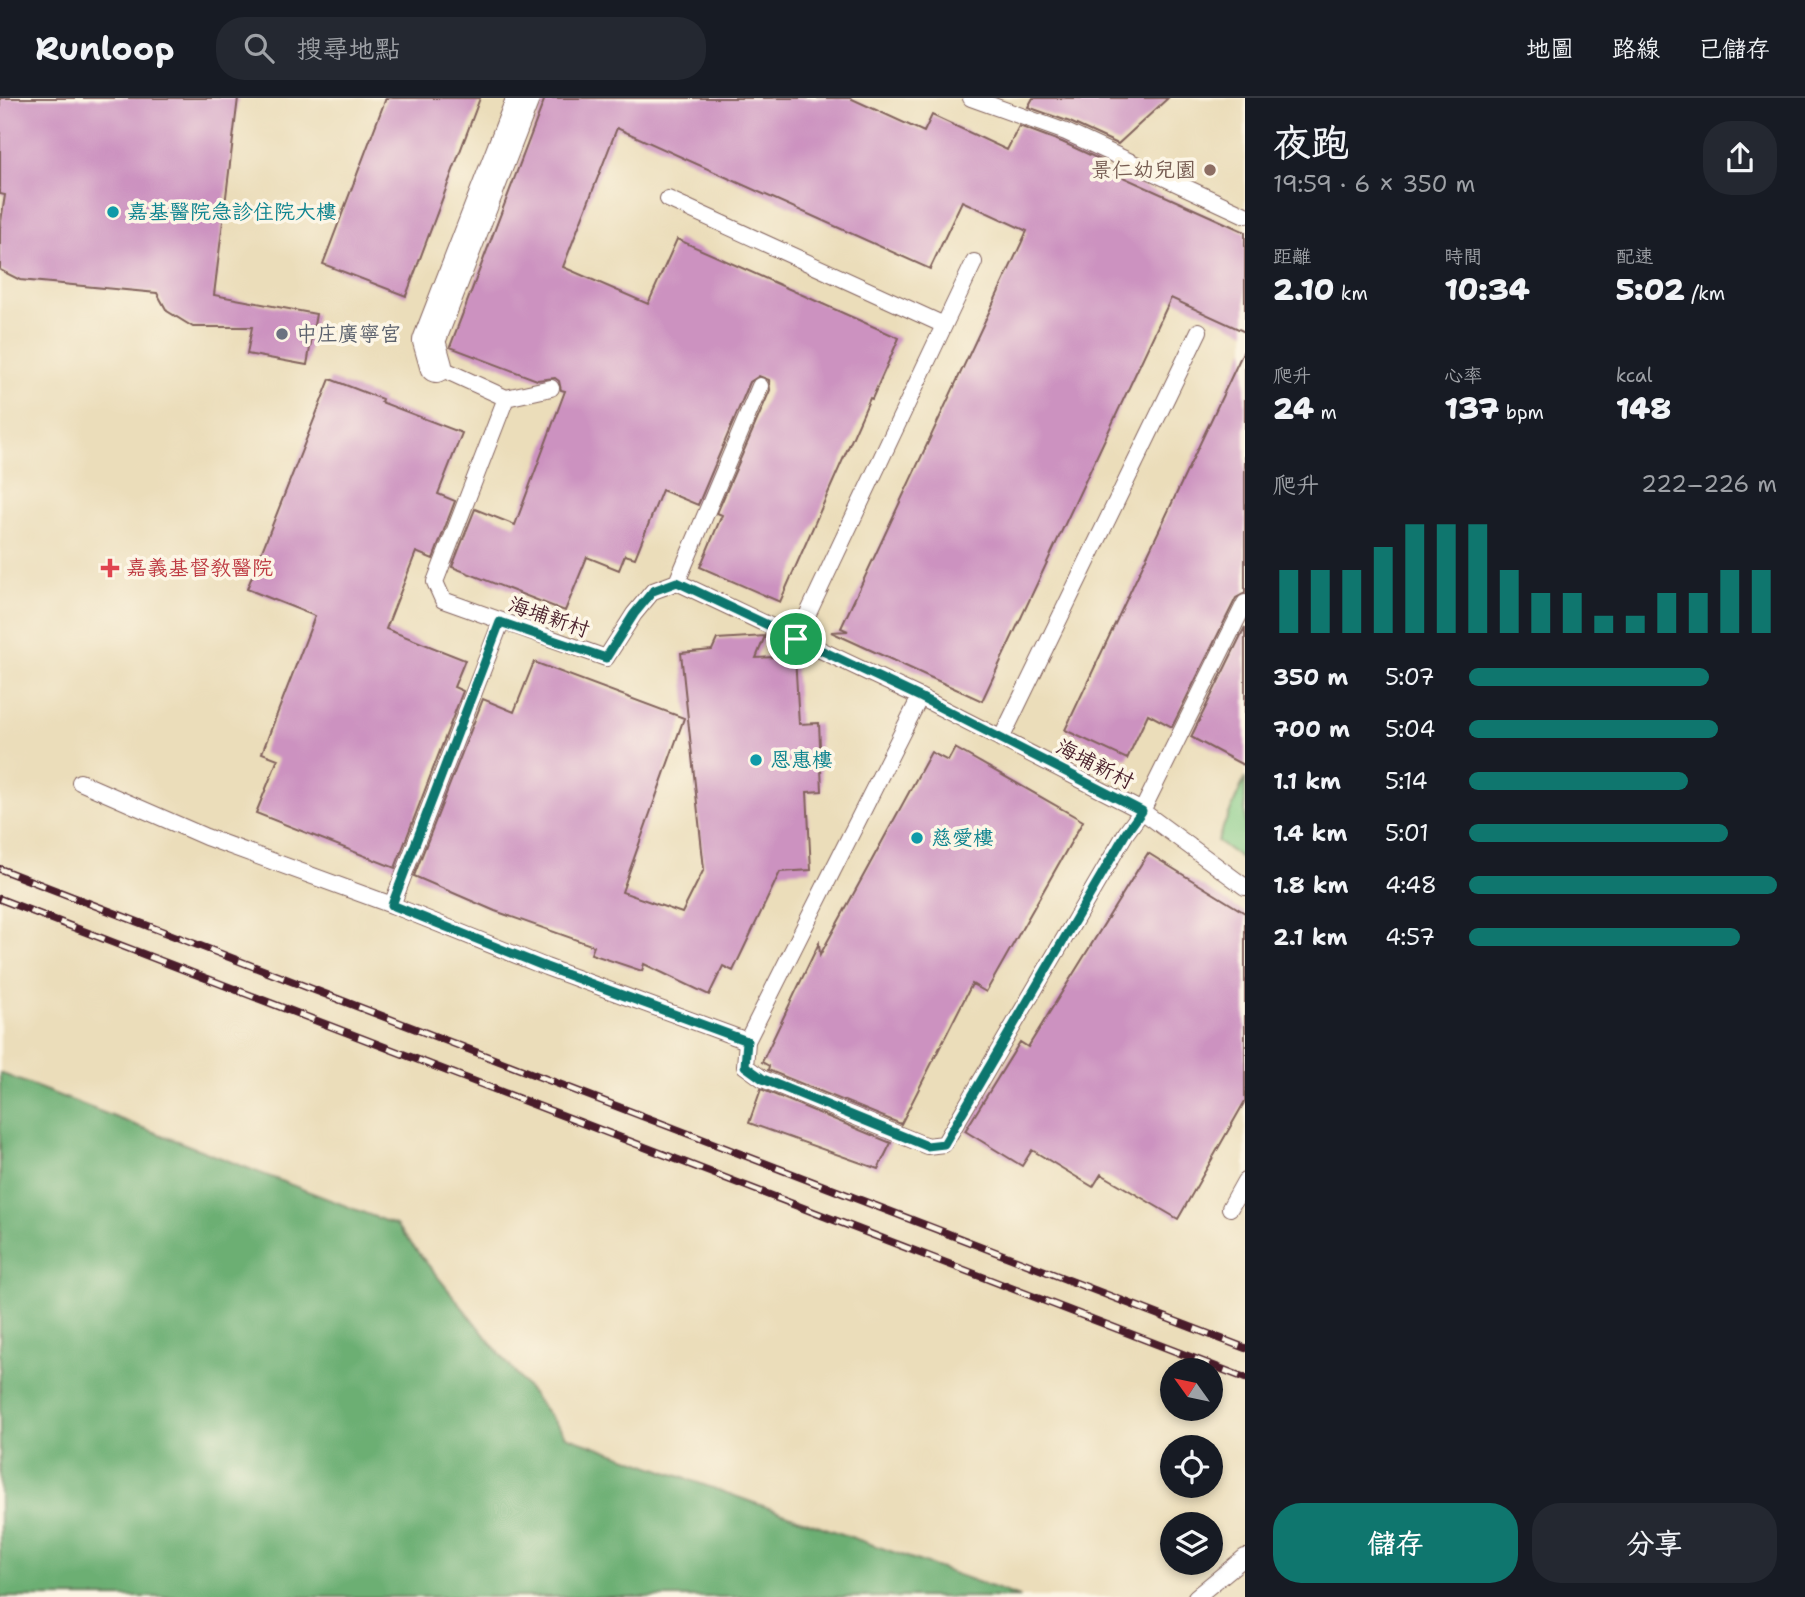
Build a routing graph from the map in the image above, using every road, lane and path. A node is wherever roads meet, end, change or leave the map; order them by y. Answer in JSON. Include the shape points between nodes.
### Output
{"nodes":[{"id":1,"x":523,"y":98,"type":"edge"},
{"id":2,"x":971,"y":98,"type":"edge"},
{"id":3,"x":668,"y":199,"type":"dead end"},
{"id":4,"x":1245,"y":215,"type":"edge"},
{"id":5,"x":974,"y":262,"type":"dead end"},
{"id":6,"x":944,"y":325,"type":"junction"},
{"id":7,"x":1199,"y":331,"type":"dead end"},
{"id":8,"x":436,"y":366,"type":"joint"},
{"id":9,"x":760,"y":386,"type":"dead end"},
{"id":10,"x":551,"y":388,"type":"dead end"},
{"id":11,"x":506,"y":398,"type":"junction"},
{"id":12,"x":677,"y":582,"type":"junction"},
{"id":13,"x":1245,"y":603,"type":"edge"},
{"id":14,"x":500,"y":622,"type":"junction"},
{"id":15,"x":796,"y":639,"type":"junction"},
{"id":16,"x":920,"y":697,"type":"junction"},
{"id":17,"x":1001,"y":739,"type":"junction"},
{"id":18,"x":80,"y":782,"type":"dead end"},
{"id":19,"x":1142,"y":811,"type":"junction"},
{"id":20,"x":1245,"y":887,"type":"edge"},
{"id":21,"x":392,"y":905,"type":"junction"},
{"id":22,"x":747,"y":1041,"type":"junction"},
{"id":23,"x":1245,"y":1181,"type":"edge"},
{"id":24,"x":1230,"y":1208,"type":"dead end"},
{"id":25,"x":1245,"y":1557,"type":"edge"},
{"id":26,"x":1196,"y":1597,"type":"edge"}],
"edges":[{"from":1,"to":8,"type":"street","via":[[429,341]]},
{"from":2,"to":4,"type":"lane","via":[[1066,132]]},
{"from":3,"to":6,"type":"lane"},
{"from":5,"to":6,"type":"lane"},
{"from":6,"to":15,"type":"lane"},
{"from":7,"to":17,"type":"lane"},
{"from":8,"to":11,"type":"lane"},
{"from":9,"to":12,"type":"lane"},
{"from":10,"to":11,"type":"lane"},
{"from":11,"to":14,"type":"lane","name":"海埔新村","via":[[435,582],[443,600]]},
{"from":12,"to":14,"type":"lane","name":"海埔新村","via":[[653,591],[606,658]]},
{"from":12,"to":15,"type":"lane","name":"海埔新村"},
{"from":13,"to":19,"type":"lane","name":"海埔新村"},
{"from":14,"to":21,"type":"lane"},
{"from":15,"to":16,"type":"lane","name":"海埔新村"},
{"from":16,"to":17,"type":"lane","name":"海埔新村"},
{"from":16,"to":22,"type":"lane"},
{"from":17,"to":19,"type":"lane","name":"海埔新村"},
{"from":18,"to":21,"type":"lane","via":[[206,837]]},
{"from":19,"to":20,"type":"lane","name":"海埔新村"},
{"from":19,"to":22,"type":"lane","name":"海埔新村","via":[[944,1144],[927,1146],[763,1079],[745,1066]]},
{"from":21,"to":22,"type":"lane"},
{"from":23,"to":24,"type":"lane"},
{"from":25,"to":26,"type":"lane"}]}
